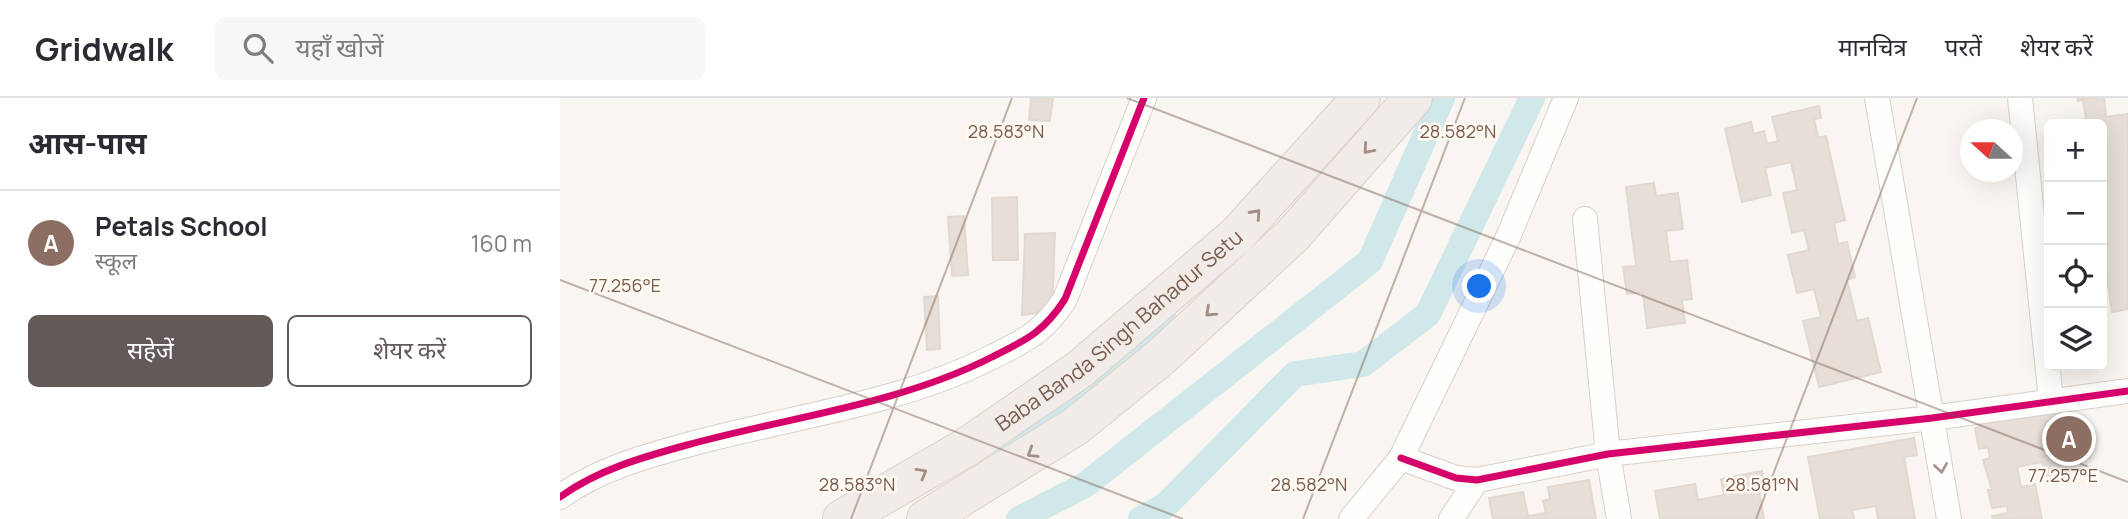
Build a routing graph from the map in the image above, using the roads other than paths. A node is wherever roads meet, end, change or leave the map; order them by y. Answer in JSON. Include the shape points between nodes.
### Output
{"nodes":[{"id":1,"x":1144,"y":98,"type":"edge"},
{"id":2,"x":1361,"y":98,"type":"edge"},
{"id":3,"x":1413,"y":98,"type":"edge"},
{"id":4,"x":1566,"y":98,"type":"edge"},
{"id":5,"x":1877,"y":98,"type":"edge"},
{"id":6,"x":2020,"y":98,"type":"edge"},
{"id":7,"x":1585,"y":219,"type":"dead end"},
{"id":8,"x":2128,"y":391,"type":"edge"},
{"id":9,"x":2050,"y":400,"type":"junction"},
{"id":10,"x":1932,"y":418,"type":"junction"},
{"id":11,"x":1608,"y":454,"type":"junction"},
{"id":12,"x":1401,"y":458,"type":"junction"},
{"id":13,"x":1477,"y":480,"type":"junction"},
{"id":14,"x":560,"y":497,"type":"edge"},
{"id":15,"x":842,"y":519,"type":"edge"},
{"id":16,"x":926,"y":519,"type":"edge"},
{"id":17,"x":1351,"y":519,"type":"edge"},
{"id":18,"x":1451,"y":519,"type":"edge"},
{"id":19,"x":1619,"y":519,"type":"edge"},
{"id":20,"x":1949,"y":519,"type":"edge"}],
"edges":[{"from":1,"to":14,"type":"street","via":[[1065,299],[1035,335],[955,376],[666,451],[608,470]]},
{"from":15,"to":2,"type":"highway","name":"Baba Banda Singh Bahadur Setu","one_way":true,"via":[[965,448],[1080,369],[1237,235]]},
{"from":3,"to":16,"type":"highway","name":"Baba Banda Singh Bahadur Setu","one_way":true,"via":[[1292,236],[1161,357],[1076,426]]},
{"from":4,"to":12,"type":"street","via":[[1509,235]]},
{"from":5,"to":10,"type":"street"},
{"from":6,"to":9,"type":"street"},
{"from":7,"to":11,"type":"street"},
{"from":8,"to":9,"type":"street"},
{"from":9,"to":10,"type":"street"},
{"from":10,"to":11,"type":"street"},
{"from":10,"to":20,"type":"street","one_way":true},
{"from":11,"to":13,"type":"street"},
{"from":11,"to":19,"type":"street"},
{"from":12,"to":13,"type":"street","via":[[1456,478]]},
{"from":12,"to":17,"type":"street"},
{"from":13,"to":18,"type":"street"}]}
